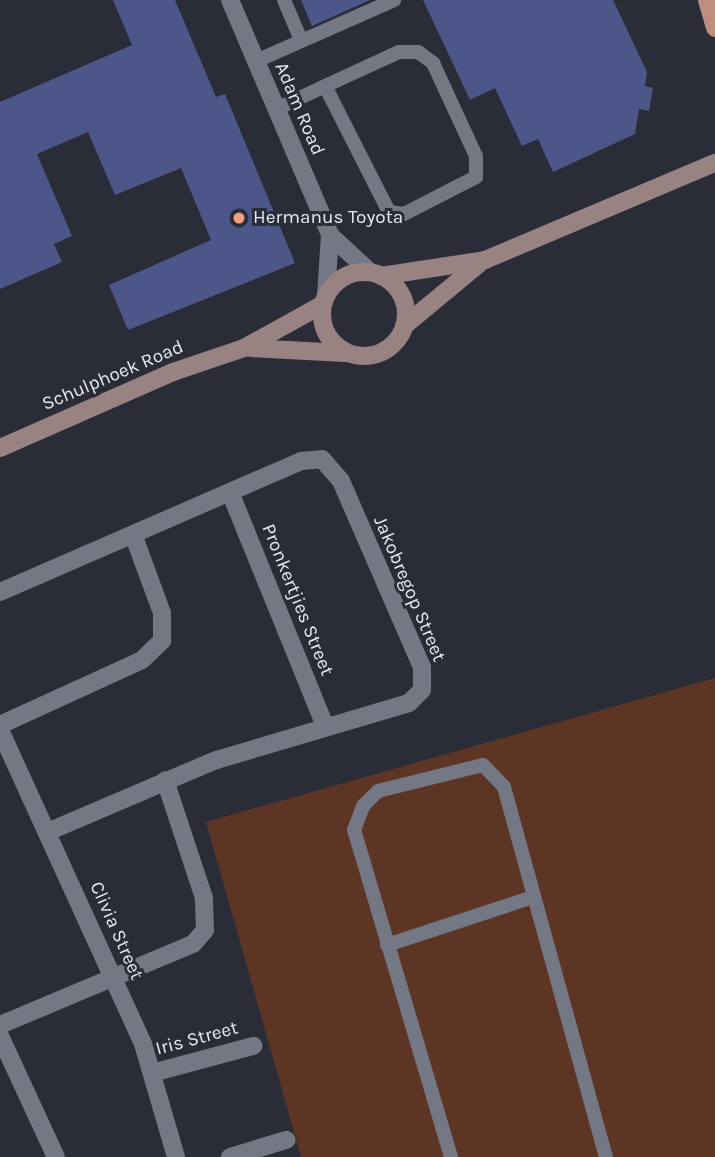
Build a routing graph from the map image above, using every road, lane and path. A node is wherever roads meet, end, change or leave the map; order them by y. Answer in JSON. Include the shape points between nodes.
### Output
{"nodes":[{"id":1,"x":230,"y":0,"type":"edge"},
{"id":2,"x":284,"y":0,"type":"edge"},
{"id":3,"x":394,"y":0,"type":"edge"},
{"id":4,"x":707,"y":0,"type":"edge"},
{"id":5,"x":715,"y":28,"type":"edge"},
{"id":6,"x":301,"y":40,"type":"junction"},
{"id":7,"x":256,"y":61,"type":"junction"},
{"id":8,"x":325,"y":86,"type":"junction"},
{"id":9,"x":276,"y":109,"type":"junction"},
{"id":10,"x":715,"y":163,"type":"edge"},
{"id":11,"x":330,"y":234,"type":"junction"},
{"id":12,"x":485,"y":260,"type":"junction"},
{"id":13,"x":375,"y":274,"type":"junction"},
{"id":14,"x":324,"y":300,"type":"junction"},
{"id":15,"x":404,"y":326,"type":"junction"},
{"id":16,"x":244,"y":348,"type":"junction"},
{"id":17,"x":346,"y":353,"type":"junction"},
{"id":18,"x":0,"y":448,"type":"edge"},
{"id":19,"x":230,"y":492,"type":"junction"},
{"id":20,"x":133,"y":534,"type":"junction"},
{"id":21,"x":0,"y":592,"type":"edge"},
{"id":22,"x":324,"y":724,"type":"junction"},
{"id":23,"x":0,"y":727,"type":"edge"},
{"id":24,"x":165,"y":779,"type":"junction"},
{"id":25,"x":47,"y":832,"type":"junction"},
{"id":26,"x":530,"y":898,"type":"junction"},
{"id":27,"x":387,"y":945,"type":"junction"},
{"id":28,"x":112,"y":974,"type":"junction"},
{"id":29,"x":0,"y":1025,"type":"edge"},
{"id":30,"x":0,"y":1036,"type":"edge"},
{"id":31,"x":254,"y":1046,"type":"dead end"},
{"id":32,"x":152,"y":1073,"type":"junction"},
{"id":33,"x":286,"y":1140,"type":"dead end"},
{"id":34,"x":56,"y":1157,"type":"edge"},
{"id":35,"x":176,"y":1157,"type":"edge"},
{"id":36,"x":230,"y":1157,"type":"edge"},
{"id":37,"x":451,"y":1157,"type":"edge"},
{"id":38,"x":606,"y":1157,"type":"edge"}],
"edges":[{"from":1,"to":7,"type":"street","name":"Adam Road"},
{"from":2,"to":6,"type":"lane"},
{"from":3,"to":6,"type":"lane"},
{"from":4,"to":5,"type":"main road"},
{"from":6,"to":7,"type":"lane"},
{"from":7,"to":9,"type":"street","name":"Adam Road"},
{"from":8,"to":8,"type":"lane","via":[[389,212],[404,214],[476,177],[476,156],[426,56],[399,52]]},
{"from":8,"to":9,"type":"lane"},
{"from":9,"to":11,"type":"street","name":"Adam Road"},
{"from":10,"to":12,"type":"street"},
{"from":11,"to":13,"type":"street","name":"Adam Road"},
{"from":11,"to":14,"type":"street","name":"Adam Road"},
{"from":12,"to":13,"type":"street"},
{"from":12,"to":15,"type":"street"},
{"from":13,"to":14,"type":"street","via":[[344,277]]},
{"from":13,"to":15,"type":"street","via":[[404,302]]},
{"from":14,"to":16,"type":"street","name":"Schulphoek Road"},
{"from":14,"to":17,"type":"street","via":[[326,333]]},
{"from":15,"to":17,"type":"street","via":[[381,353]]},
{"from":16,"to":17,"type":"street","name":"Schulphoek Road"},
{"from":16,"to":18,"type":"street","name":"Schulphoek Road","via":[[173,372]]},
{"from":19,"to":20,"type":"street","name":"Jakobregop Street"},
{"from":19,"to":22,"type":"street","name":"Pronkertjies Street"},
{"from":19,"to":22,"type":"street","name":"Jakobregop Street","via":[[301,461],[329,463],[422,667],[422,690],[409,703]]},
{"from":20,"to":21,"type":"street","name":"Jakobregop Street"},
{"from":20,"to":23,"type":"street","via":[[162,612],[162,641],[142,660]]},
{"from":22,"to":24,"type":"street","name":"Jakobregop Street"},
{"from":23,"to":25,"type":"street","name":"Clivia Street"},
{"from":24,"to":25,"type":"street","name":"Jakobregop Street"},
{"from":24,"to":28,"type":"street","via":[[204,898],[205,930],[192,944]]},
{"from":25,"to":28,"type":"street","name":"Clivia Street"},
{"from":26,"to":27,"type":"lane"},
{"from":26,"to":27,"type":"lane","via":[[504,787],[492,770],[467,765],[395,783],[363,806],[354,830]]},
{"from":26,"to":38,"type":"lane"},
{"from":27,"to":37,"type":"lane"},
{"from":28,"to":29,"type":"street"},
{"from":28,"to":32,"type":"street","name":"Clivia Street"},
{"from":30,"to":34,"type":"street"},
{"from":31,"to":32,"type":"street","name":"Iris Street"},
{"from":32,"to":35,"type":"street","name":"Clivia Street"},
{"from":33,"to":36,"type":"street"}]}
